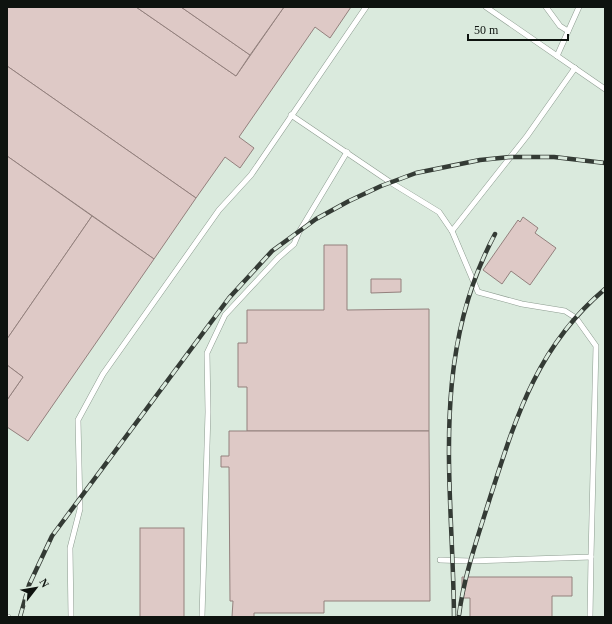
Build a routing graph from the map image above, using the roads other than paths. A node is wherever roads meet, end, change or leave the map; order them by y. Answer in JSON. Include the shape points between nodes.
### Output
{"nodes":[{"id":1,"x":366,"y":7,"type":"edge"},
{"id":2,"x":486,"y":7,"type":"edge"},
{"id":3,"x":546,"y":7,"type":"edge"},
{"id":4,"x":579,"y":7,"type":"edge"},
{"id":5,"x":568,"y":31,"type":"junction"},
{"id":6,"x":558,"y":56,"type":"junction"},
{"id":7,"x":575,"y":68,"type":"junction"},
{"id":8,"x":605,"y":89,"type":"edge"},
{"id":9,"x":291,"y":115,"type":"junction"},
{"id":10,"x":347,"y":152,"type":"junction"},
{"id":11,"x":452,"y":230,"type":"junction"},
{"id":12,"x":591,"y":557,"type":"junction"},
{"id":13,"x":440,"y":560,"type":"dead end"},
{"id":14,"x":71,"y":617,"type":"edge"},
{"id":15,"x":202,"y":617,"type":"edge"},
{"id":16,"x":590,"y":617,"type":"edge"}],
"edges":[{"from":1,"to":9,"type":"lane"},
{"from":2,"to":6,"type":"lane"},
{"from":3,"to":5,"type":"lane","via":[[560,26]]},
{"from":4,"to":5,"type":"lane"},
{"from":5,"to":6,"type":"lane"},
{"from":6,"to":7,"type":"lane"},
{"from":7,"to":8,"type":"lane"},
{"from":7,"to":11,"type":"lane","via":[[527,136]]},
{"from":9,"to":10,"type":"lane"},
{"from":9,"to":14,"type":"lane","via":[[251,175],[219,210],[103,374],[78,420],[80,509],[70,548]]},
{"from":10,"to":11,"type":"lane","via":[[439,212]]},
{"from":10,"to":15,"type":"lane","via":[[294,244],[225,315],[207,352],[208,412]]},
{"from":11,"to":12,"type":"lane","via":[[478,292],[565,312],[576,318],[596,346]]},
{"from":12,"to":13,"type":"lane"},
{"from":12,"to":16,"type":"lane"}]}
